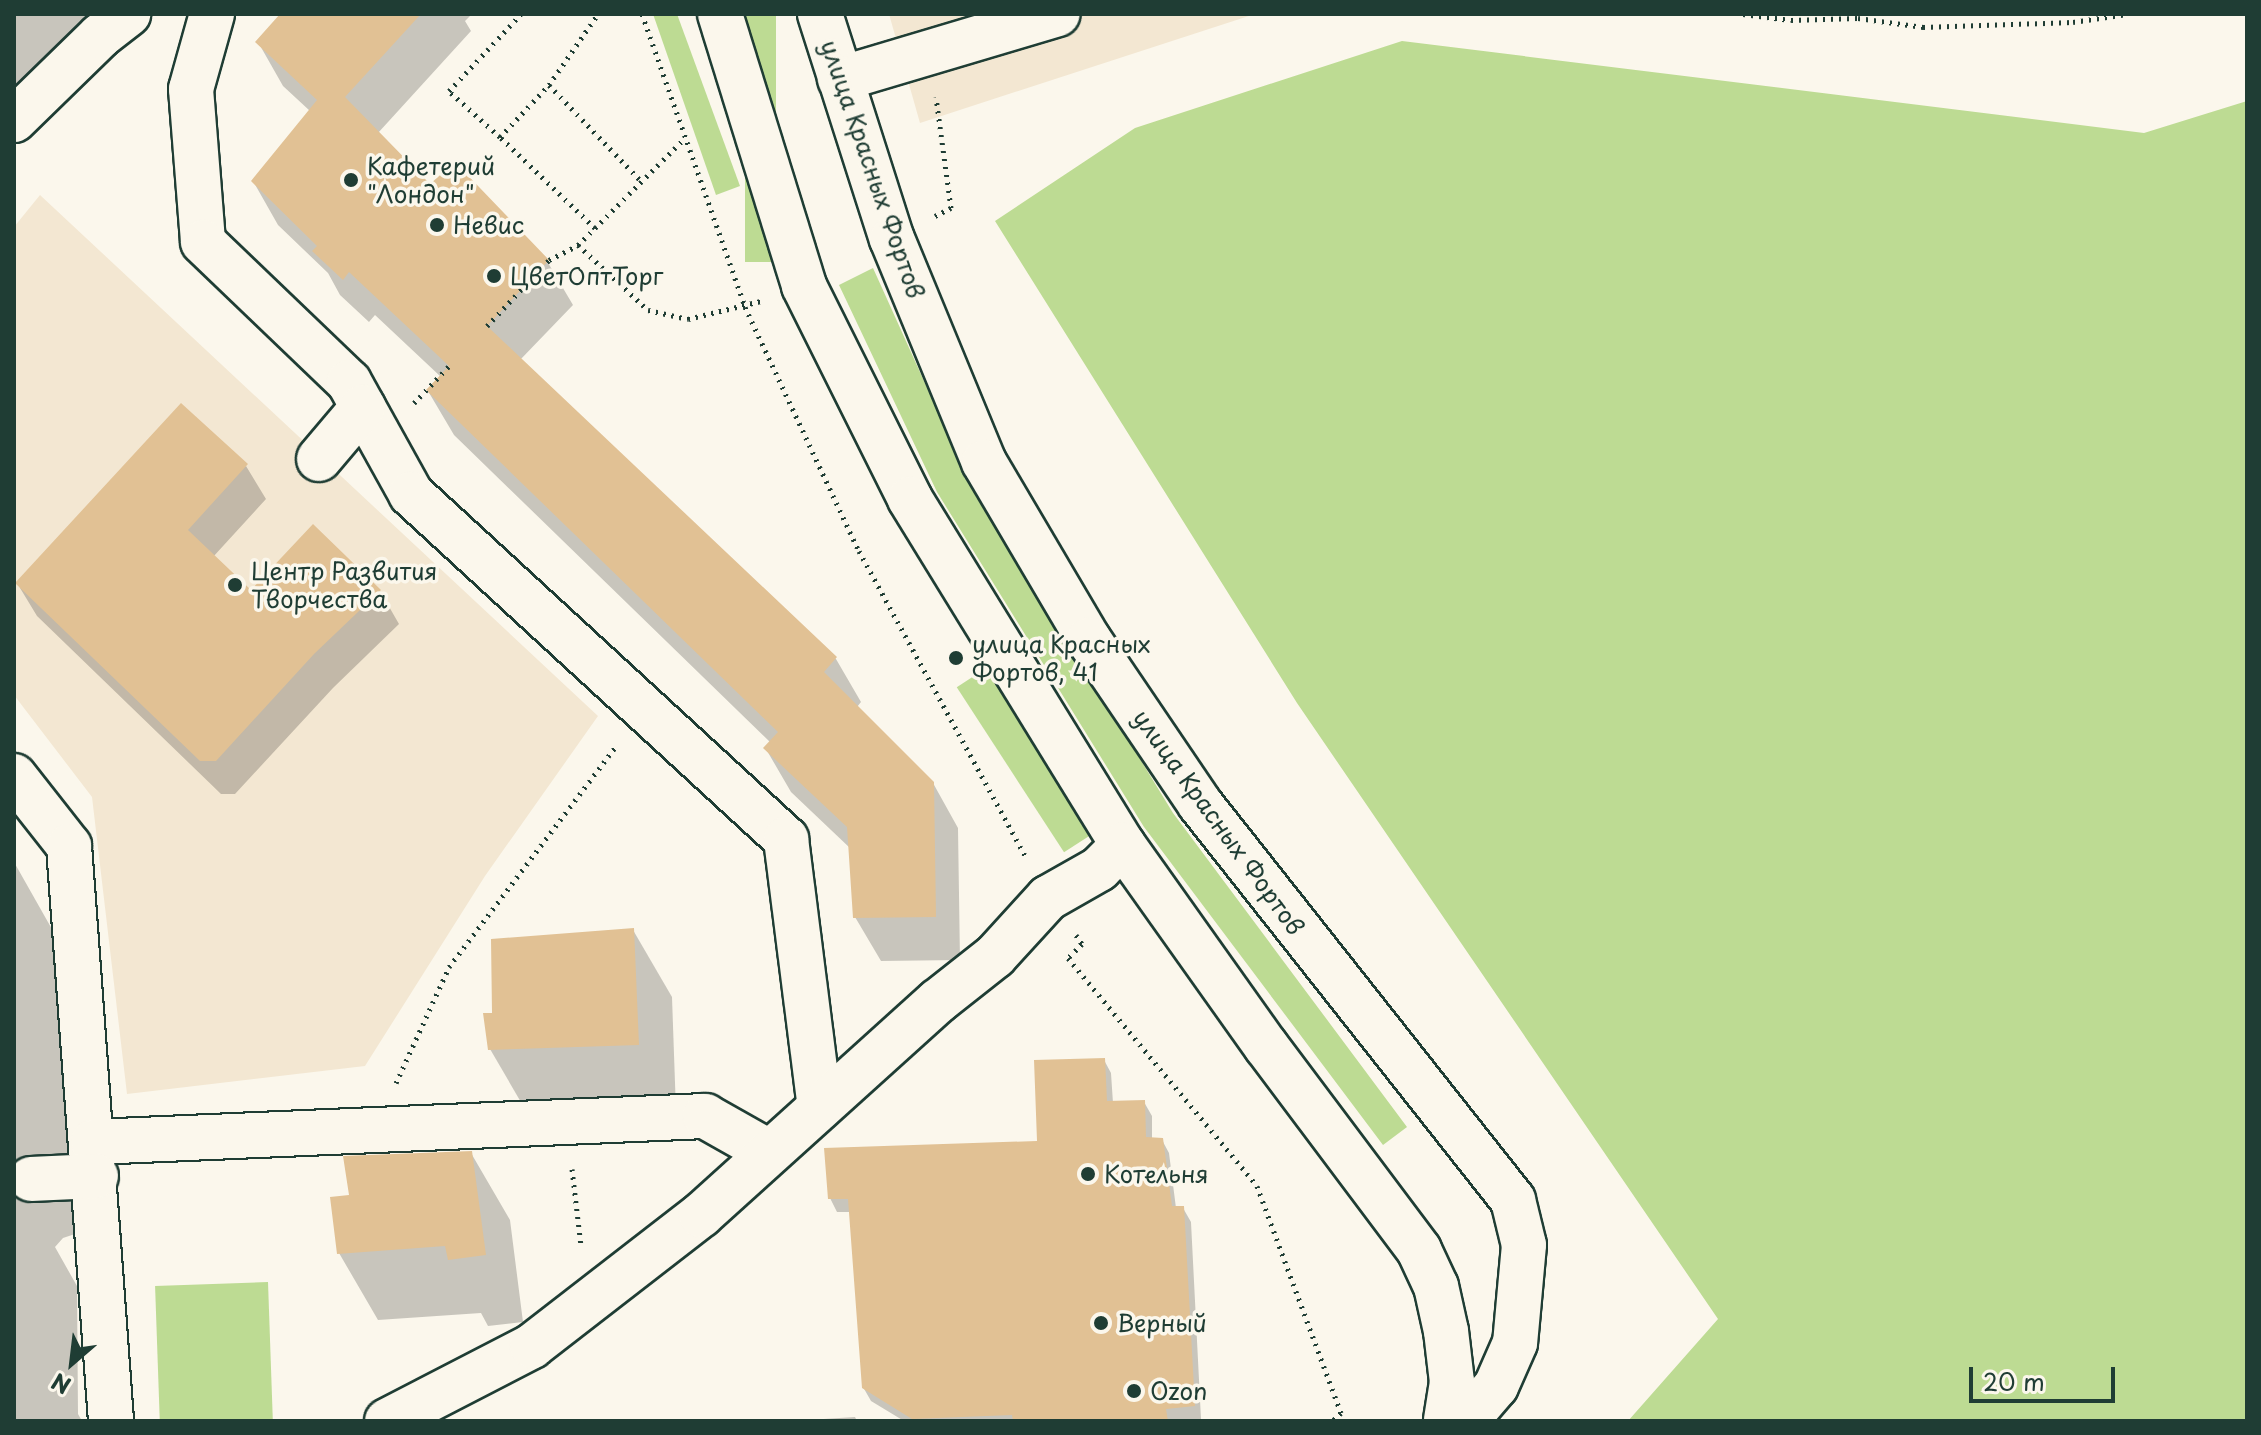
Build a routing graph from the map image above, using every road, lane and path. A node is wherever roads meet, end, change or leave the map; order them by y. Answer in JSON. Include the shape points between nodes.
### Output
{"nodes":[{"id":1,"x":128,"y":14,"type":"edge"},
{"id":2,"x":212,"y":14,"type":"edge"},
{"id":3,"x":521,"y":14,"type":"edge"},
{"id":4,"x":598,"y":14,"type":"edge"},
{"id":5,"x":642,"y":14,"type":"edge"},
{"id":6,"x":720,"y":14,"type":"edge"},
{"id":7,"x":820,"y":14,"type":"edge"},
{"id":8,"x":1058,"y":14,"type":"edge"},
{"id":9,"x":1743,"y":14,"type":"edge"},
{"id":10,"x":2127,"y":14,"type":"edge"},
{"id":11,"x":840,"y":79,"type":"junction"},
{"id":12,"x":549,"y":85,"type":"junction"},
{"id":13,"x":14,"y":120,"type":"edge"},
{"id":14,"x":500,"y":137,"type":"junction"},
{"id":15,"x":685,"y":138,"type":"junction"},
{"id":16,"x":642,"y":182,"type":"junction"},
{"id":17,"x":595,"y":228,"type":"junction"},
{"id":18,"x":578,"y":245,"type":"junction"},
{"id":19,"x":745,"y":307,"type":"junction"},
{"id":20,"x":487,"y":326,"type":"dead end"},
{"id":21,"x":363,"y":407,"type":"junction"},
{"id":22,"x":319,"y":459,"type":"dead end"},
{"id":23,"x":643,"y":710,"type":"junction"},
{"id":24,"x":14,"y":776,"type":"edge"},
{"id":25,"x":1123,"y":845,"type":"junction"},
{"id":26,"x":1048,"y":898,"type":"junction"},
{"id":27,"x":820,"y":1107,"type":"junction"},
{"id":28,"x":567,"y":1121,"type":"junction"},
{"id":29,"x":375,"y":1128,"type":"junction"},
{"id":30,"x":769,"y":1152,"type":"junction"},
{"id":31,"x":94,"y":1159,"type":"junction"},
{"id":32,"x":31,"y":1179,"type":"dead end"},
{"id":33,"x":588,"y":1303,"type":"junction"},
{"id":34,"x":111,"y":1421,"type":"edge"},
{"id":35,"x":387,"y":1421,"type":"edge"},
{"id":36,"x":1332,"y":1421,"type":"edge"},
{"id":37,"x":1446,"y":1421,"type":"edge"},
{"id":38,"x":1466,"y":1421,"type":"edge"}],
"edges":[{"from":1,"to":13,"type":"street"},
{"from":2,"to":21,"type":"street","via":[[191,89],[203,242],[349,382]]},
{"from":3,"to":14,"type":"path","via":[[449,91]]},
{"from":4,"to":12,"type":"path"},
{"from":5,"to":15,"type":"path"},
{"from":6,"to":25,"type":"street","via":[[804,286],[910,499]]},
{"from":7,"to":11,"type":"street","name":"улица Красных Фортов"},
{"from":8,"to":11,"type":"street"},
{"from":9,"to":10,"type":"path","via":[[1791,20],[1858,18],[1923,27],[2073,22]]},
{"from":11,"to":38,"type":"street","name":"улица Красных Фортов","via":[[892,239],[984,462],[1089,640],[1200,804],[1513,1200],[1524,1245],[1515,1343],[1496,1386]]},
{"from":12,"to":14,"type":"path"},
{"from":12,"to":16,"type":"path"},
{"from":14,"to":17,"type":"path"},
{"from":15,"to":16,"type":"path"},
{"from":15,"to":19,"type":"path"},
{"from":16,"to":17,"type":"path"},
{"from":17,"to":18,"type":"path"},
{"from":18,"to":19,"type":"path","via":[[648,310],[688,319]]},
{"from":18,"to":20,"type":"path","via":[[549,260]]},
{"from":19,"to":26,"type":"path","via":[[859,551]]},
{"from":21,"to":22,"type":"street"},
{"from":21,"to":23,"type":"street","via":[[411,494]]},
{"from":23,"to":27,"type":"street","via":[[786,839]]},
{"from":23,"to":29,"type":"path","via":[[449,967]]},
{"from":24,"to":31,"type":"street","via":[[69,846]]},
{"from":25,"to":26,"type":"street","via":[[1099,869]]},
{"from":25,"to":37,"type":"street","via":[[1419,1250],[1436,1286],[1446,1331],[1452,1382]]},
{"from":26,"to":27,"type":"street","via":[[995,956]]},
{"from":26,"to":36,"type":"path","via":[[1082,944],[1068,958],[1257,1186],[1341,1413]]},
{"from":27,"to":30,"type":"street"},
{"from":28,"to":29,"type":"street"},
{"from":28,"to":30,"type":"street","via":[[705,1116]]},
{"from":28,"to":33,"type":"path"},
{"from":29,"to":31,"type":"street"},
{"from":30,"to":33,"type":"street","via":[[701,1215]]},
{"from":31,"to":32,"type":"street"},
{"from":31,"to":34,"type":"street"},
{"from":33,"to":35,"type":"street","via":[[532,1346]]}]}
